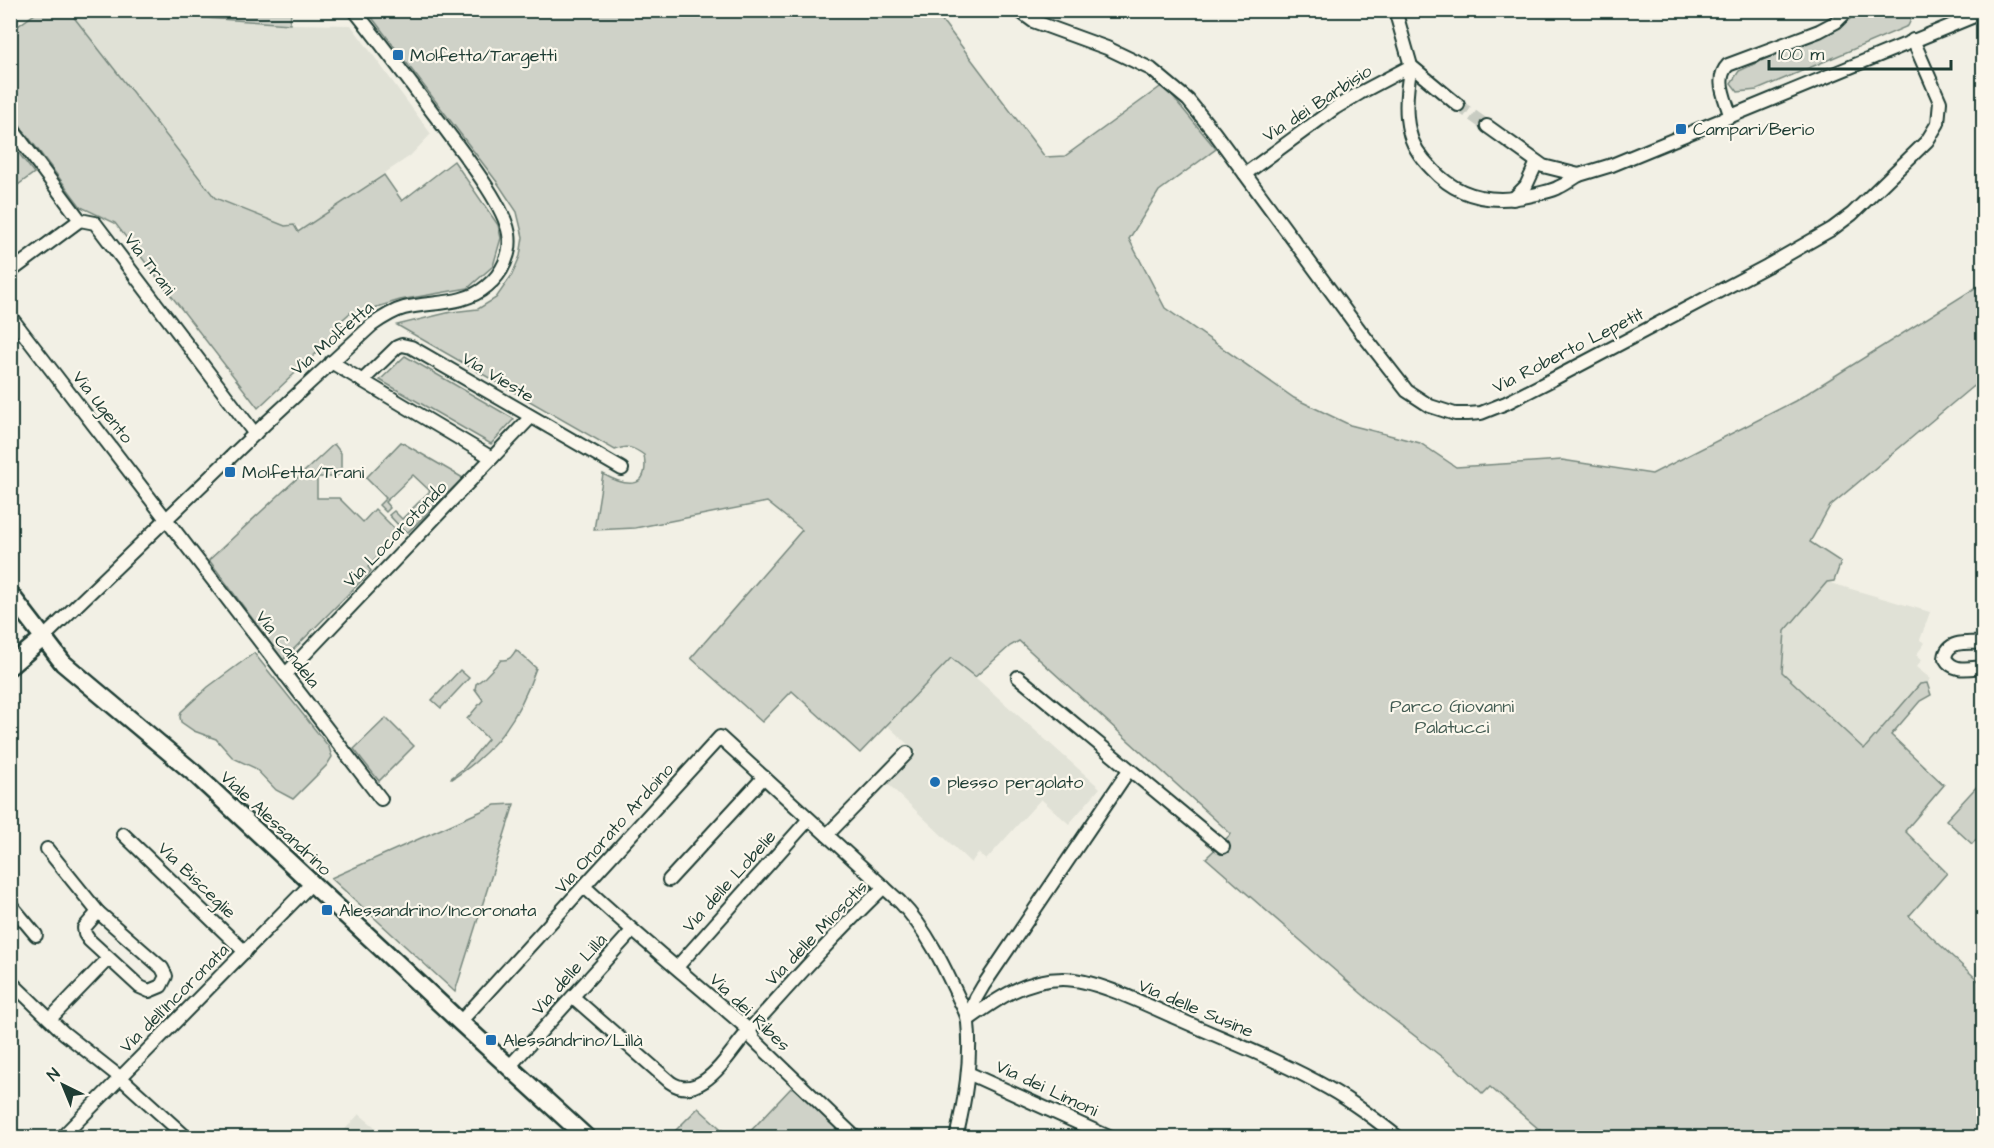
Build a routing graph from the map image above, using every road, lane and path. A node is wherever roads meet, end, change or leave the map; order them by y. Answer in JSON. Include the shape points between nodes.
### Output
{"nodes":[{"id":1,"x":354,"y":10,"type":"edge"},
{"id":2,"x":1018,"y":10,"type":"edge"},
{"id":3,"x":1395,"y":10,"type":"edge"},
{"id":4,"x":1848,"y":10,"type":"edge"},
{"id":5,"x":1983,"y":12,"type":"edge"},
{"id":6,"x":1913,"y":40,"type":"junction"},
{"id":7,"x":1411,"y":66,"type":"junction"},
{"id":8,"x":1458,"y":105,"type":"tunnel mouth"},
{"id":9,"x":1730,"y":116,"type":"junction"},
{"id":10,"x":10,"y":126,"type":"edge"},
{"id":11,"x":1487,"y":126,"type":"tunnel mouth"},
{"id":12,"x":1536,"y":162,"type":"junction"},
{"id":13,"x":1245,"y":174,"type":"junction"},
{"id":14,"x":1579,"y":175,"type":"junction"},
{"id":15,"x":1513,"y":199,"type":"junction"},
{"id":16,"x":80,"y":220,"type":"junction"},
{"id":17,"x":10,"y":272,"type":"edge"},
{"id":18,"x":10,"y":316,"type":"edge"},
{"id":19,"x":331,"y":362,"type":"junction"},
{"id":20,"x":362,"y":381,"type":"junction"},
{"id":21,"x":531,"y":417,"type":"junction"},
{"id":22,"x":255,"y":434,"type":"junction"},
{"id":23,"x":492,"y":459,"type":"junction"},
{"id":24,"x":622,"y":469,"type":"dead end"},
{"id":25,"x":166,"y":521,"type":"junction"},
{"id":26,"x":10,"y":594,"type":"edge"},
{"id":27,"x":44,"y":638,"type":"junction"},
{"id":28,"x":1983,"y":643,"type":"edge"},
{"id":29,"x":10,"y":666,"type":"edge"},
{"id":30,"x":1983,"y":667,"type":"edge"},
{"id":31,"x":285,"y":675,"type":"junction"},
{"id":32,"x":1018,"y":677,"type":"dead end"},
{"id":33,"x":907,"y":753,"type":"dead end"},
{"id":34,"x":1129,"y":770,"type":"junction"},
{"id":35,"x":764,"y":777,"type":"junction"},
{"id":36,"x":381,"y":800,"type":"dead end"},
{"id":37,"x":809,"y":819,"type":"junction"},
{"id":38,"x":123,"y":834,"type":"dead end"},
{"id":39,"x":827,"y":835,"type":"junction"},
{"id":40,"x":1223,"y":847,"type":"dead end"},
{"id":41,"x":46,"y":849,"type":"dead end"},
{"id":42,"x":669,"y":880,"type":"dead end"},
{"id":43,"x":312,"y":883,"type":"junction"},
{"id":44,"x":884,"y":887,"type":"junction"},
{"id":45,"x":589,"y":891,"type":"dead end"},
{"id":46,"x":10,"y":904,"type":"edge"},
{"id":47,"x":98,"y":912,"type":"junction"},
{"id":48,"x":632,"y":931,"type":"junction"},
{"id":49,"x":36,"y":935,"type":"dead end"},
{"id":50,"x":245,"y":952,"type":"junction"},
{"id":51,"x":108,"y":959,"type":"junction"},
{"id":52,"x":677,"y":967,"type":"junction"},
{"id":53,"x":10,"y":981,"type":"edge"},
{"id":54,"x":573,"y":997,"type":"junction"},
{"id":55,"x":50,"y":1019,"type":"junction"},
{"id":56,"x":968,"y":1020,"type":"junction"},
{"id":57,"x":460,"y":1022,"type":"junction"},
{"id":58,"x":749,"y":1030,"type":"junction"},
{"id":59,"x":509,"y":1067,"type":"junction"},
{"id":60,"x":968,"y":1073,"type":"junction"},
{"id":61,"x":121,"y":1078,"type":"junction"},
{"id":62,"x":61,"y":1137,"type":"edge"},
{"id":63,"x":186,"y":1137,"type":"edge"},
{"id":64,"x":586,"y":1137,"type":"edge"},
{"id":65,"x":856,"y":1137,"type":"edge"},
{"id":66,"x":956,"y":1137,"type":"edge"},
{"id":67,"x":1111,"y":1137,"type":"edge"},
{"id":68,"x":1399,"y":1137,"type":"edge"}],
"edges":[{"from":1,"to":19,"type":"street","name":"Via Molfetta","via":[[480,178],[504,218],[510,247],[504,266],[483,290],[458,300],[404,308],[384,317]]},
{"from":2,"to":13,"type":"street","name":"Via Roberto Lepetit","via":[[1033,21],[1151,69],[1188,100]]},
{"from":3,"to":7,"type":"street"},
{"from":4,"to":9,"type":"street","via":[[1819,32],[1728,65],[1720,79]]},
{"from":5,"to":6,"type":"street"},
{"from":6,"to":9,"type":"street"},
{"from":6,"to":13,"type":"street","name":"Via Roberto Lepetit","via":[[1940,102],[1938,123],[1927,141],[1851,214],[1767,266],[1517,398],[1481,412],[1442,411],[1407,391]]},
{"from":7,"to":8,"type":"street"},
{"from":7,"to":13,"type":"street","name":"Via dei Barbisio","via":[[1335,108]]},
{"from":7,"to":15,"type":"street","via":[[1409,129],[1422,158],[1450,187],[1471,196]]},
{"from":9,"to":14,"type":"street"},
{"from":10,"to":16,"type":"street","name":"Via Trani"},
{"from":11,"to":12,"type":"street"},
{"from":12,"to":14,"type":"street"},
{"from":12,"to":15,"type":"street","via":[[1526,186]]},
{"from":14,"to":15,"type":"street","via":[[1558,188]]},
{"from":16,"to":17,"type":"street"},
{"from":16,"to":22,"type":"street","name":"Via Trani","via":[[95,223]]},
{"from":18,"to":25,"type":"street","name":"Via Ugento"},
{"from":19,"to":20,"type":"street"},
{"from":19,"to":22,"type":"street","name":"Via Molfetta"},
{"from":20,"to":21,"type":"street","name":"Via Vieste","via":[[392,351],[406,345]]},
{"from":20,"to":23,"type":"street"},
{"from":21,"to":23,"type":"street","name":"Via Locorotondo"},
{"from":21,"to":24,"type":"street","name":"Via Vieste"},
{"from":22,"to":25,"type":"street","name":"Via Molfetta"},
{"from":23,"to":31,"type":"street","name":"Via Locorotondo"},
{"from":25,"to":27,"type":"street","name":"Via Molfetta"},
{"from":25,"to":31,"type":"street","name":"Via Candela"},
{"from":26,"to":27,"type":"street","name":"Viale Alessandrino"},
{"from":27,"to":29,"type":"street","name":"Via Molfetta"},
{"from":27,"to":43,"type":"street","name":"Viale Alessandrino","via":[[68,667],[175,756]]},
{"from":28,"to":30,"type":"street","via":[[1957,644],[1946,654],[1947,662],[1954,668]]},
{"from":31,"to":36,"type":"street","name":"Via Candela"},
{"from":32,"to":34,"type":"street"},
{"from":33,"to":39,"type":"street"},
{"from":34,"to":40,"type":"street"},
{"from":34,"to":56,"type":"street","via":[[983,986]]},
{"from":35,"to":37,"type":"street"},
{"from":35,"to":42,"type":"street"},
{"from":35,"to":57,"type":"street","name":"Via Onorato Ardoino","via":[[720,737]]},
{"from":37,"to":39,"type":"street"},
{"from":37,"to":52,"type":"street","name":"Via delle Lobelie"},
{"from":38,"to":50,"type":"street","name":"Via Bisceglie"},
{"from":39,"to":44,"type":"street"},
{"from":41,"to":47,"type":"street"},
{"from":43,"to":50,"type":"street","name":"Via dell'Incoronata"},
{"from":43,"to":57,"type":"street","name":"Viale Alessandrino"},
{"from":44,"to":56,"type":"street","via":[[921,927]]},
{"from":44,"to":58,"type":"street","name":"Via delle Miosotis"},
{"from":45,"to":48,"type":"street","name":"Via dei Ribes"},
{"from":46,"to":49,"type":"street"},
{"from":47,"to":51,"type":"street","via":[[84,931]]},
{"from":47,"to":51,"type":"street","via":[[160,965],[165,980],[159,988],[146,990]]},
{"from":48,"to":52,"type":"street","name":"Via dei Ribes"},
{"from":48,"to":54,"type":"street","name":"Via delle Lillà"},
{"from":50,"to":61,"type":"street","name":"Via dell'Incoronata"},
{"from":51,"to":55,"type":"street"},
{"from":52,"to":58,"type":"street","name":"Via dei Ribes"},
{"from":53,"to":55,"type":"street"},
{"from":54,"to":58,"type":"street","name":"Via delle Miosotis","via":[[666,1080],[681,1088],[711,1076]]},
{"from":54,"to":59,"type":"street","name":"Via delle Lillà"},
{"from":55,"to":61,"type":"street"},
{"from":56,"to":60,"type":"street"},
{"from":56,"to":68,"type":"street","name":"Via delle Susine","via":[[1024,985],[1055,979],[1082,981],[1153,1008],[1311,1079]]},
{"from":57,"to":59,"type":"street","name":"Viale Alessandrino"},
{"from":58,"to":65,"type":"street","name":"Via dei Ribes","via":[[754,1040]]},
{"from":59,"to":64,"type":"street","name":"Viale Alessandrino"},
{"from":60,"to":66,"type":"street"},
{"from":60,"to":67,"type":"street","name":"Via dei Limoni"},
{"from":61,"to":62,"type":"street","name":"Via dell'Incoronata"},
{"from":61,"to":63,"type":"street"}]}
